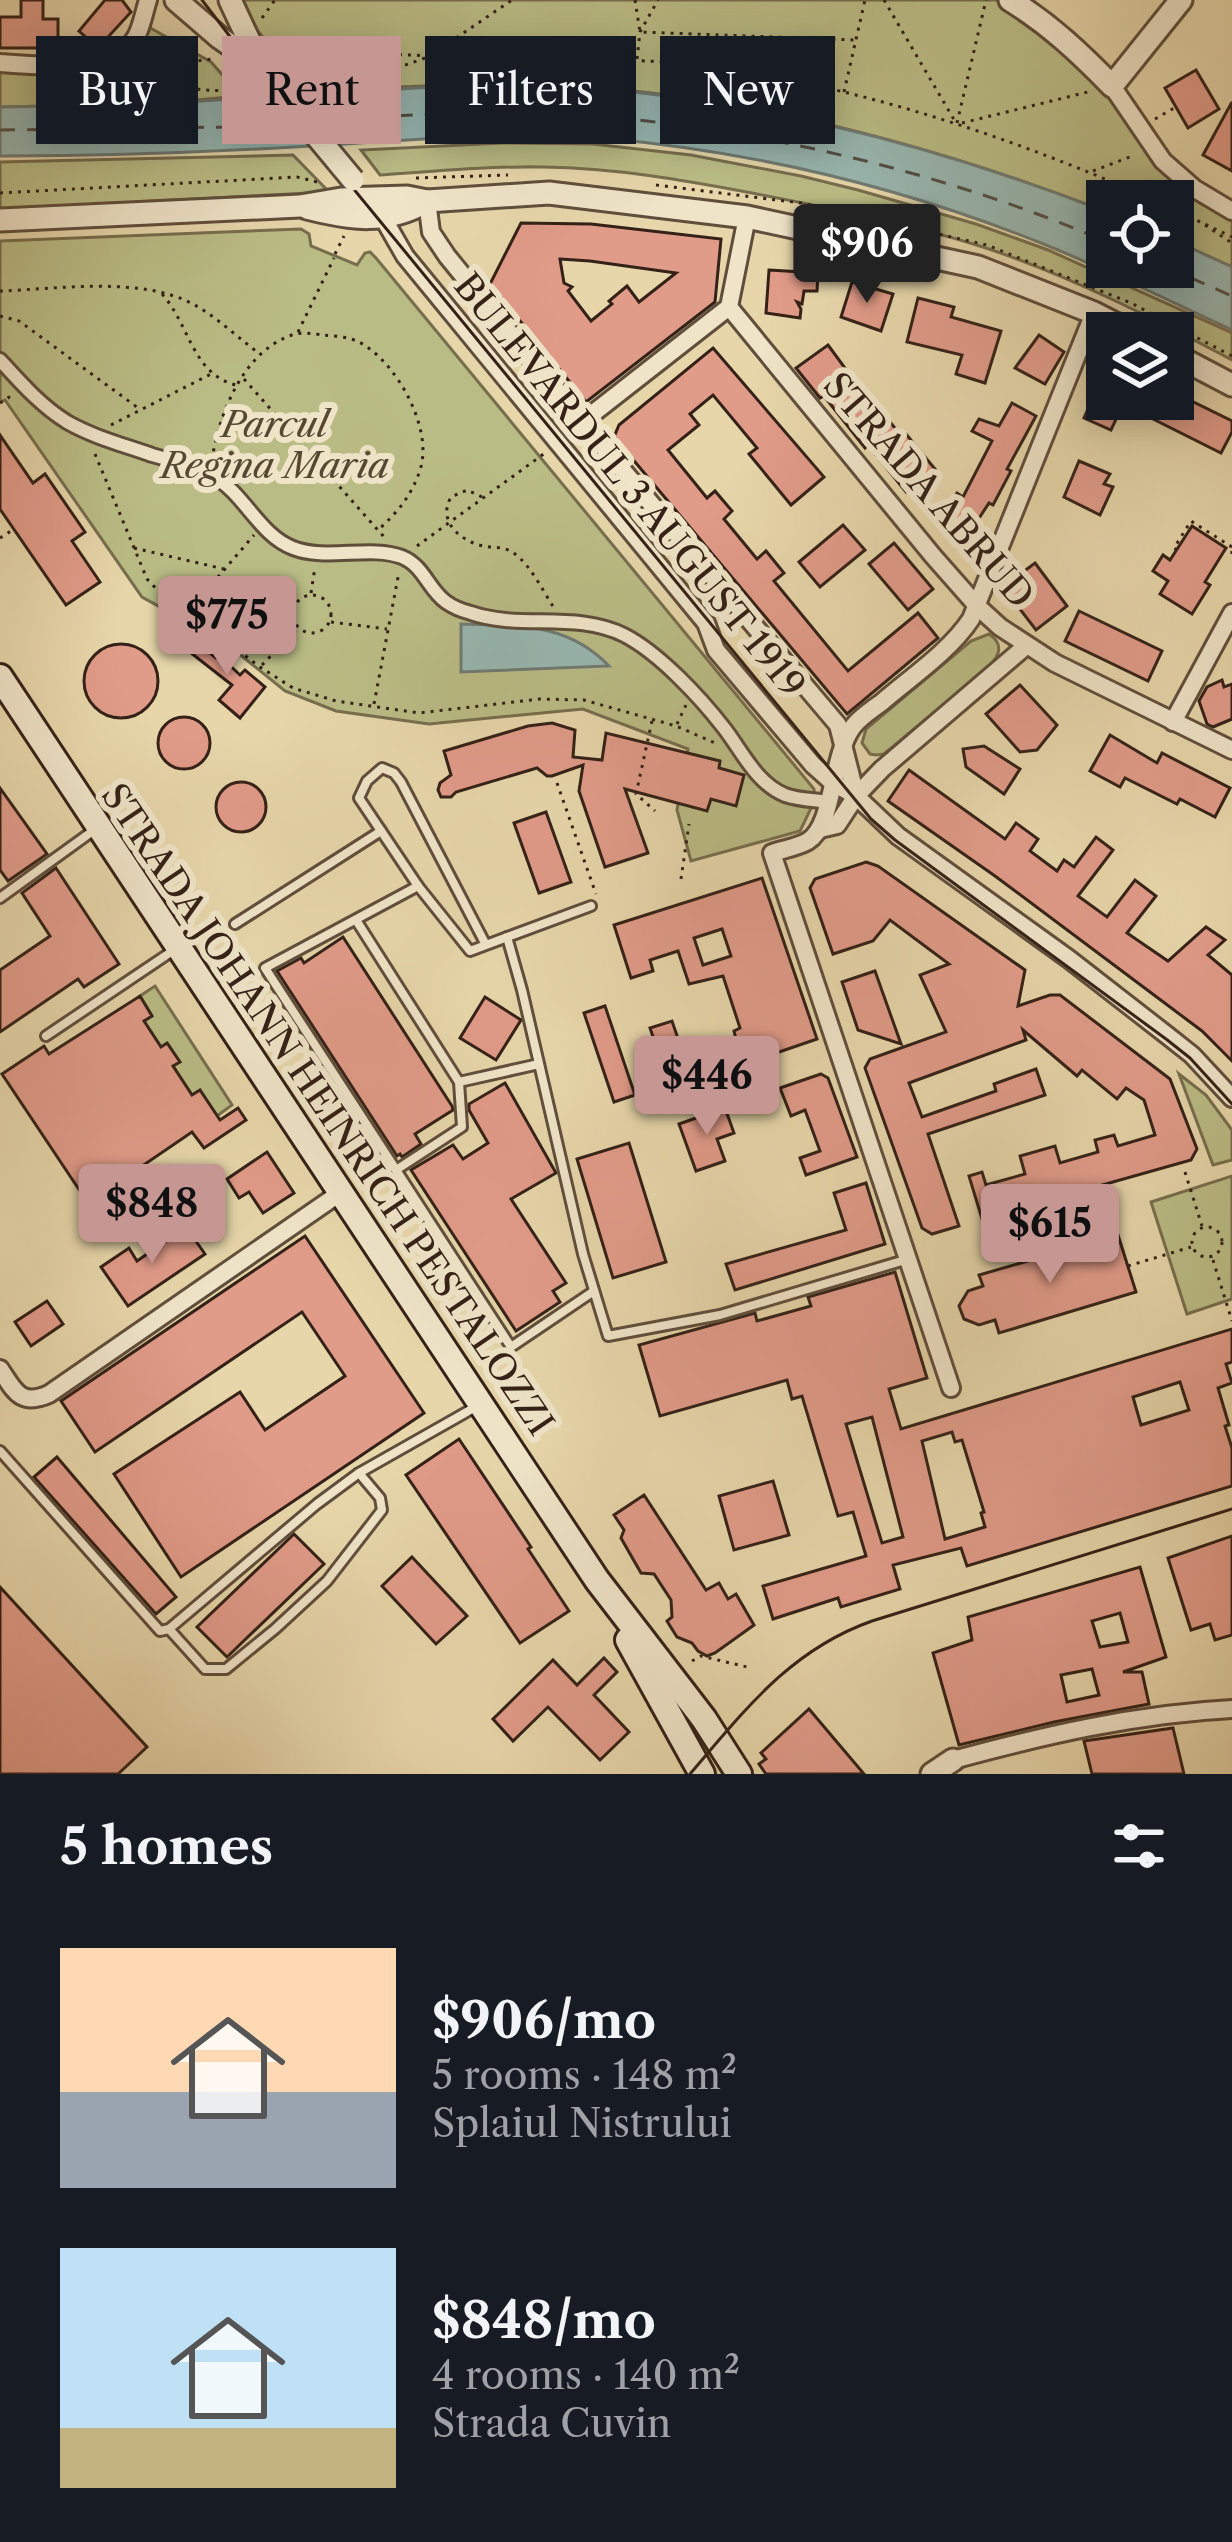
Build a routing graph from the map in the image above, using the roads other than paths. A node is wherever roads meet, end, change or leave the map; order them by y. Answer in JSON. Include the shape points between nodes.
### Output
{"nodes":[{"id":1,"x":148,"y":0,"type":"edge"},
{"id":2,"x":176,"y":0,"type":"edge"},
{"id":3,"x":230,"y":0,"type":"edge"},
{"id":4,"x":1010,"y":0,"type":"edge"},
{"id":5,"x":1181,"y":0,"type":"edge"},
{"id":6,"x":247,"y":36,"type":"edge"},
{"id":7,"x":222,"y":39,"type":"edge"},
{"id":8,"x":0,"y":63,"type":"edge"},
{"id":9,"x":1112,"y":86,"type":"junction"},
{"id":10,"x":325,"y":144,"type":"edge"},
{"id":11,"x":427,"y":201,"type":"junction"},
{"id":12,"x":375,"y":207,"type":"junction"},
{"id":13,"x":1232,"y":211,"type":"edge"},
{"id":14,"x":748,"y":218,"type":"junction"},
{"id":15,"x":0,"y":220,"type":"edge"},
{"id":16,"x":729,"y":307,"type":"junction"},
{"id":17,"x":1091,"y":312,"type":"edge"},
{"id":18,"x":1086,"y":333,"type":"edge"},
{"id":19,"x":0,"y":360,"type":"edge"},
{"id":20,"x":1194,"y":365,"type":"edge"},
{"id":21,"x":1232,"y":385,"type":"edge"},
{"id":22,"x":582,"y":422,"type":"junction"},
{"id":23,"x":978,"y":607,"type":"junction"},
{"id":24,"x":1232,"y":613,"type":"edge"},
{"id":25,"x":1026,"y":646,"type":"junction"},
{"id":26,"x":0,"y":677,"type":"edge"},
{"id":27,"x":1173,"y":722,"type":"junction"},
{"id":28,"x":844,"y":746,"type":"junction"},
{"id":29,"x":1232,"y":750,"type":"edge"},
{"id":30,"x":832,"y":782,"type":"junction"},
{"id":31,"x":856,"y":796,"type":"junction"},
{"id":32,"x":830,"y":802,"type":"junction"},
{"id":33,"x":880,"y":820,"type":"junction"},
{"id":34,"x":98,"y":827,"type":"junction"},
{"id":35,"x":828,"y":827,"type":"junction"},
{"id":36,"x":381,"y":831,"type":"junction"},
{"id":37,"x":418,"y":886,"type":"junction"},
{"id":38,"x":0,"y":898,"type":"edge"},
{"id":39,"x":595,"y":905,"type":"road end"},
{"id":40,"x":356,"y":920,"type":"junction"},
{"id":41,"x":235,"y":924,"type":"dead end"},
{"id":42,"x":507,"y":937,"type":"junction"},
{"id":43,"x":486,"y":945,"type":"junction"},
{"id":44,"x":178,"y":947,"type":"junction"},
{"id":45,"x":46,"y":1036,"type":"dead end"},
{"id":46,"x":539,"y":1064,"type":"junction"},
{"id":47,"x":460,"y":1082,"type":"junction"},
{"id":48,"x":1232,"y":1098,"type":"edge"},
{"id":49,"x":396,"y":1170,"type":"junction"},
{"id":50,"x":340,"y":1193,"type":"junction"},
{"id":51,"x":908,"y":1259,"type":"junction"},
{"id":52,"x":594,"y":1291,"type":"junction"},
{"id":53,"x":0,"y":1369,"type":"edge"},
{"id":54,"x":951,"y":1388,"type":"dead end"},
{"id":55,"x":480,"y":1404,"type":"junction"},
{"id":56,"x":0,"y":1451,"type":"edge"},
{"id":57,"x":359,"y":1473,"type":"junction"},
{"id":58,"x":597,"y":1580,"type":"junction"},
{"id":59,"x":169,"y":1629,"type":"junction"},
{"id":60,"x":1232,"y":1709,"type":"edge"},
{"id":61,"x":714,"y":1734,"type":"junction"},
{"id":62,"x":953,"y":1760,"type":"joint"},
{"id":63,"x":697,"y":1771,"type":"edge"},
{"id":64,"x":739,"y":1774,"type":"edge"},
{"id":65,"x":932,"y":1774,"type":"edge"}],
"edges":[{"from":1,"to":8,"type":"street","via":[[134,40],[110,58]]},
{"from":2,"to":7,"type":"street"},
{"from":3,"to":6,"type":"street"},
{"from":4,"to":9,"type":"street"},
{"from":5,"to":9,"type":"street"},
{"from":9,"to":13,"type":"street","via":[[1153,148],[1187,183]]},
{"from":10,"to":12,"type":"street","bridge":true},
{"from":11,"to":12,"type":"street","via":[[407,197]]},
{"from":11,"to":14,"type":"street","via":[[549,193]]},
{"from":11,"to":22,"type":"street","name":"BULEVARDUL 3 AUGUST 1919","via":[[431,232],[447,256]]},
{"from":12,"to":15,"type":"street","via":[[341,200]]},
{"from":12,"to":30,"type":"street","name":"BULEVARDUL 3 AUGUST 1919","via":[[405,256],[706,623],[716,650]]},
{"from":14,"to":16,"type":"street"},
{"from":14,"to":17,"type":"street","via":[[978,267]]},
{"from":16,"to":22,"type":"street"},
{"from":16,"to":23,"type":"street","name":"STRADA ABRUD"},
{"from":18,"to":23,"type":"street"},
{"from":19,"to":32,"type":"street","via":[[65,421],[210,473],[272,537],[295,549],[402,557],[461,609],[623,635],[692,693],[767,782],[785,795]]},
{"from":20,"to":21,"type":"street"},
{"from":22,"to":28,"type":"street","name":"BULEVARDUL 3 AUGUST 1919","via":[[838,725]]},
{"from":23,"to":25,"type":"street","name":"STRADA ABRUD"},
{"from":23,"to":28,"type":"street","via":[[958,636],[857,722]]},
{"from":24,"to":27,"type":"street"},
{"from":25,"to":27,"type":"street","name":"STRADA ABRUD"},
{"from":25,"to":31,"type":"street"},
{"from":26,"to":34,"type":"main road","name":"STRADA JOHANN HEINRICH PESTALOZZI"},
{"from":27,"to":29,"type":"street","name":"STRADA ABRUD"},
{"from":28,"to":30,"type":"street"},
{"from":28,"to":31,"type":"street","name":"BULEVARDUL 3 AUGUST 1919"},
{"from":30,"to":31,"type":"street","name":"BULEVARDUL 3 AUGUST 1919"},
{"from":30,"to":32,"type":"street"},
{"from":31,"to":33,"type":"street","name":"BULEVARDUL 3 AUGUST 1919"},
{"from":31,"to":35,"type":"street"},
{"from":32,"to":35,"type":"street"},
{"from":33,"to":35,"type":"street"},
{"from":33,"to":48,"type":"street","name":"BULEVARDUL 3 AUGUST 1919","via":[[1168,1036]]},
{"from":34,"to":38,"type":"lane"},
{"from":34,"to":44,"type":"main road","name":"STRADA JOHANN HEINRICH PESTALOZZI"},
{"from":35,"to":51,"type":"street","via":[[772,853]]},
{"from":36,"to":37,"type":"lane"},
{"from":36,"to":41,"type":"lane"},
{"from":36,"to":43,"type":"lane","via":[[359,797],[382,768],[401,782]]},
{"from":37,"to":40,"type":"lane"},
{"from":37,"to":43,"type":"lane","via":[[470,951]]},
{"from":39,"to":42,"type":"lane"},
{"from":40,"to":47,"type":"lane"},
{"from":40,"to":49,"type":"lane","via":[[265,968]]},
{"from":42,"to":43,"type":"lane"},
{"from":42,"to":46,"type":"lane"},
{"from":44,"to":45,"type":"lane"},
{"from":44,"to":50,"type":"main road","name":"STRADA JOHANN HEINRICH PESTALOZZI"},
{"from":46,"to":47,"type":"lane"},
{"from":46,"to":52,"type":"lane"},
{"from":47,"to":49,"type":"lane","via":[[462,1127]]},
{"from":49,"to":52,"type":"lane","via":[[511,1347]]},
{"from":50,"to":53,"type":"street","via":[[54,1391],[30,1400]]},
{"from":50,"to":55,"type":"main road","name":"STRADA JOHANN HEINRICH PESTALOZZI"},
{"from":51,"to":52,"type":"lane","via":[[720,1315],[608,1336]]},
{"from":51,"to":54,"type":"street"},
{"from":55,"to":57,"type":"lane"},
{"from":55,"to":58,"type":"main road","name":"STRADA JOHANN HEINRICH PESTALOZZI"},
{"from":56,"to":59,"type":"lane","via":[[160,1631]]},
{"from":57,"to":59,"type":"lane"},
{"from":57,"to":59,"type":"lane","via":[[382,1510],[326,1581],[250,1652],[226,1669],[205,1669]]},
{"from":58,"to":61,"type":"main road","name":"STRADA JOHANN HEINRICH PESTALOZZI"},
{"from":58,"to":63,"type":"main road","name":"STRADA JOHANN HEINRICH PESTALOZZI"},
{"from":60,"to":62,"type":"street","via":[[1067,1730]]},
{"from":61,"to":63,"type":"street"},
{"from":61,"to":64,"type":"main road","name":"STRADA JOHANN HEINRICH PESTALOZZI"},
{"from":62,"to":65,"type":"street"}]}
